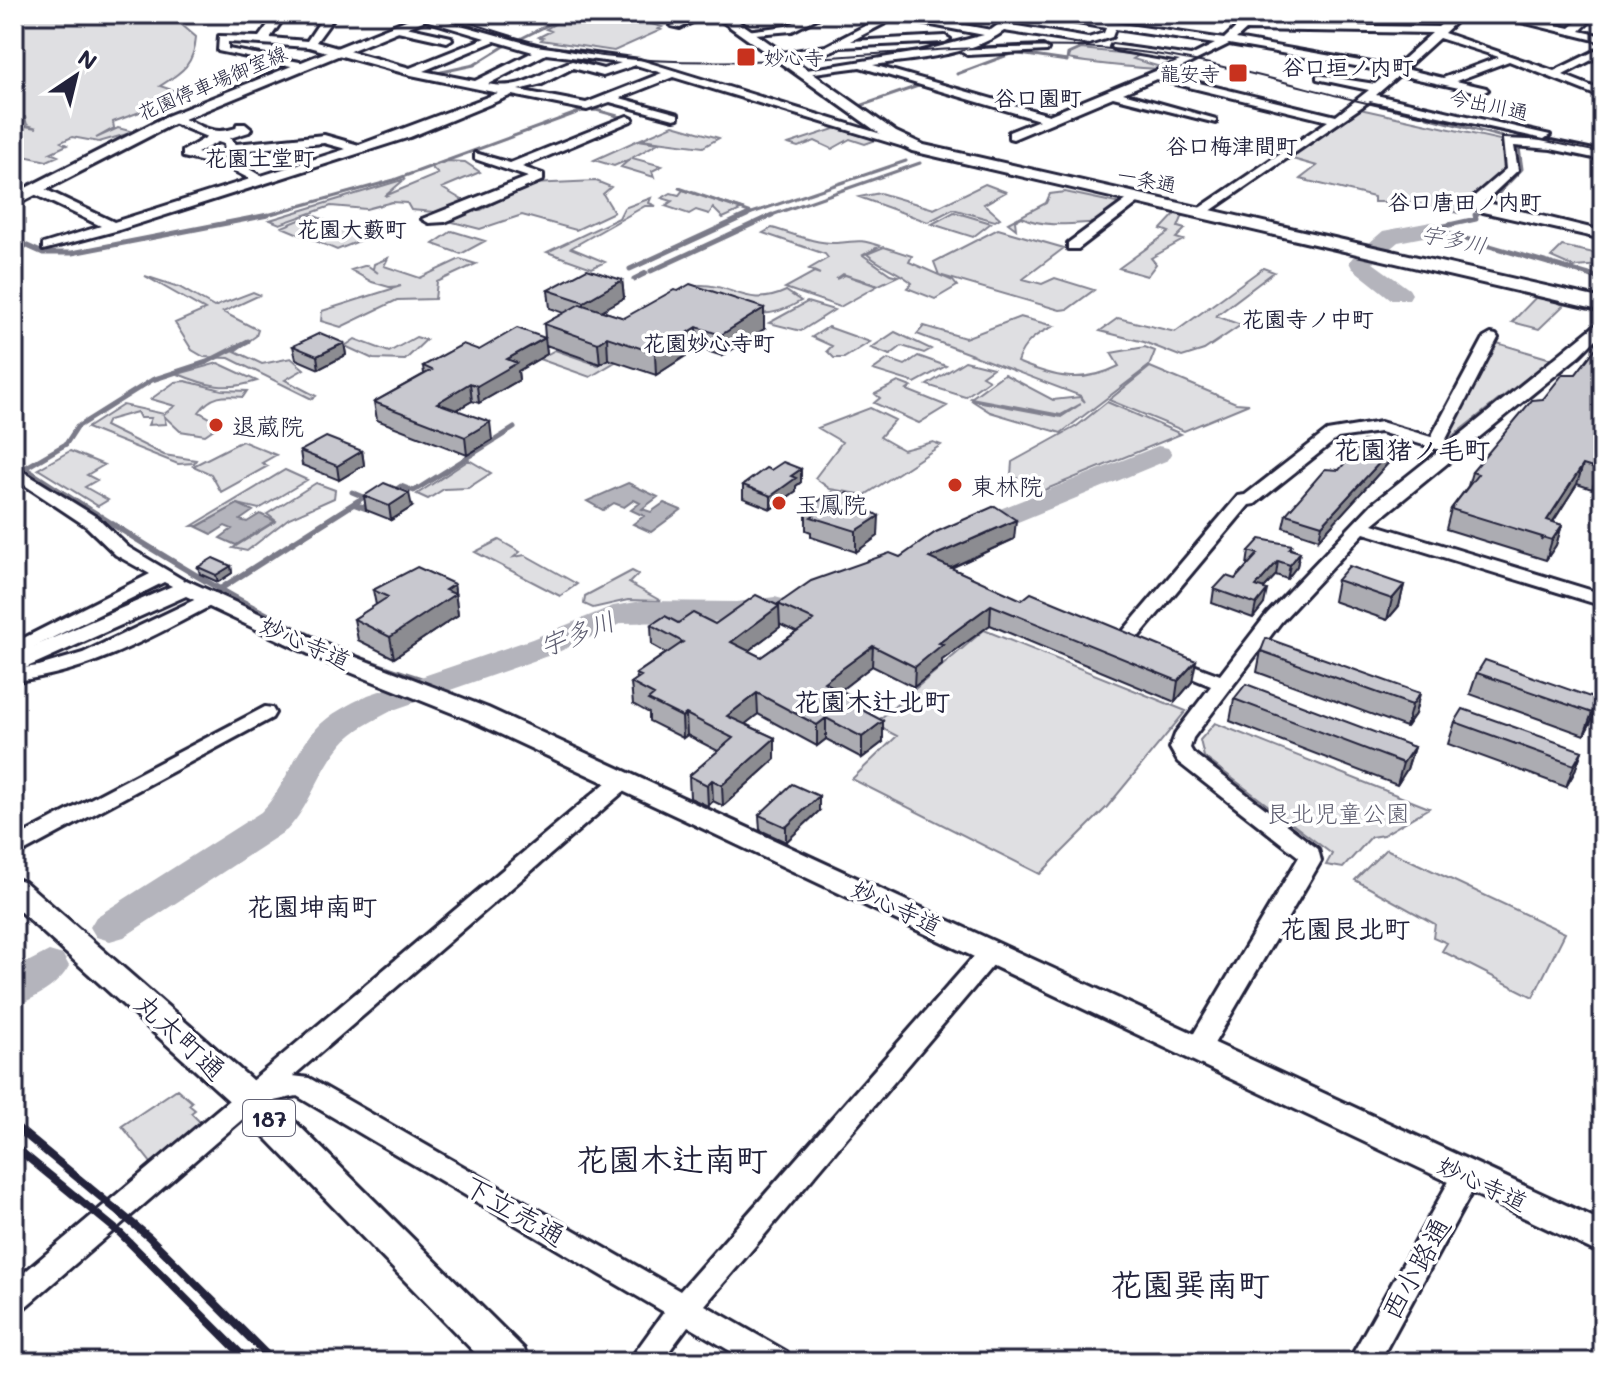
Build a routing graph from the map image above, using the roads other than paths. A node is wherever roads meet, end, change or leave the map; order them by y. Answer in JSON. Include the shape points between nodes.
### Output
{"nodes":[{"id":1,"x":704,"y":14,"type":"edge"},
{"id":2,"x":820,"y":14,"type":"edge"},
{"id":3,"x":1000,"y":14,"type":"edge"},
{"id":4,"x":1032,"y":14,"type":"edge"},
{"id":5,"x":1062,"y":14,"type":"edge"},
{"id":6,"x":1215,"y":14,"type":"edge"},
{"id":7,"x":1290,"y":14,"type":"edge"},
{"id":8,"x":1385,"y":14,"type":"edge"},
{"id":9,"x":1418,"y":14,"type":"edge"},
{"id":10,"x":1494,"y":14,"type":"edge"},
{"id":11,"x":422,"y":15,"type":"edge"},
{"id":12,"x":1588,"y":15,"type":"edge"},
{"id":13,"x":1018,"y":16,"type":"edge"},
{"id":14,"x":765,"y":18,"type":"dead end"},
{"id":15,"x":1454,"y":18,"type":"edge"},
{"id":16,"x":1251,"y":20,"type":"edge"},
{"id":17,"x":1125,"y":22,"type":"edge"},
{"id":18,"x":731,"y":23,"type":"edge"},
{"id":19,"x":1171,"y":23,"type":"dead end"},
{"id":20,"x":875,"y":25,"type":"junction"},
{"id":21,"x":676,"y":26,"type":"dead end"},
{"id":22,"x":269,"y":27,"type":"junction"},
{"id":23,"x":1111,"y":27,"type":"junction"},
{"id":24,"x":1280,"y":27,"type":"junction"},
{"id":25,"x":282,"y":28,"type":"dead end"},
{"id":26,"x":397,"y":28,"type":"junction"},
{"id":27,"x":1382,"y":29,"type":"junction"},
{"id":28,"x":307,"y":30,"type":"dead end"},
{"id":29,"x":997,"y":30,"type":"junction"},
{"id":30,"x":320,"y":31,"type":"junction"},
{"id":31,"x":1146,"y":32,"type":"junction"},
{"id":32,"x":1438,"y":32,"type":"junction"},
{"id":33,"x":1572,"y":32,"type":"junction"},
{"id":34,"x":1159,"y":34,"type":"junction"},
{"id":35,"x":494,"y":38,"type":"junction"},
{"id":36,"x":447,"y":39,"type":"dead end"},
{"id":37,"x":945,"y":39,"type":"junction"},
{"id":38,"x":1603,"y":39,"type":"edge"},
{"id":39,"x":263,"y":41,"type":"junction"},
{"id":40,"x":1305,"y":41,"type":"dead end"},
{"id":41,"x":967,"y":43,"type":"junction"},
{"id":42,"x":1225,"y":43,"type":"junction"},
{"id":43,"x":1320,"y":43,"type":"dead end"},
{"id":44,"x":310,"y":44,"type":"junction"},
{"id":45,"x":835,"y":45,"type":"junction"},
{"id":46,"x":1410,"y":45,"type":"junction"},
{"id":47,"x":1255,"y":46,"type":"junction"},
{"id":48,"x":1116,"y":47,"type":"dead end"},
{"id":49,"x":1043,"y":49,"type":"dead end"},
{"id":50,"x":338,"y":50,"type":"junction"},
{"id":51,"x":545,"y":50,"type":"junction"},
{"id":52,"x":1603,"y":50,"type":"edge"},
{"id":53,"x":1291,"y":52,"type":"junction"},
{"id":54,"x":927,"y":53,"type":"junction"},
{"id":55,"x":775,"y":55,"type":"junction"},
{"id":56,"x":1199,"y":57,"type":"junction"},
{"id":57,"x":1509,"y":57,"type":"junction"},
{"id":58,"x":1409,"y":59,"type":"junction"},
{"id":59,"x":636,"y":62,"type":"junction"},
{"id":60,"x":854,"y":63,"type":"junction"},
{"id":61,"x":301,"y":65,"type":"junction"},
{"id":62,"x":411,"y":72,"type":"junction"},
{"id":63,"x":799,"y":72,"type":"junction"},
{"id":64,"x":673,"y":73,"type":"junction"},
{"id":65,"x":1393,"y":74,"type":"junction"},
{"id":66,"x":1557,"y":74,"type":"junction"},
{"id":67,"x":1154,"y":75,"type":"junction"},
{"id":68,"x":1321,"y":77,"type":"dead end"},
{"id":69,"x":1443,"y":82,"type":"junction"},
{"id":70,"x":477,"y":85,"type":"junction"},
{"id":71,"x":508,"y":92,"type":"junction"},
{"id":72,"x":1110,"y":93,"type":"junction"},
{"id":73,"x":1603,"y":95,"type":"edge"},
{"id":74,"x":1368,"y":97,"type":"junction"},
{"id":75,"x":608,"y":98,"type":"junction"},
{"id":76,"x":1464,"y":107,"type":"junction"},
{"id":77,"x":674,"y":116,"type":"dead end"},
{"id":78,"x":172,"y":119,"type":"junction"},
{"id":79,"x":627,"y":119,"type":"dead end"},
{"id":80,"x":1049,"y":119,"type":"junction"},
{"id":81,"x":1338,"y":120,"type":"junction"},
{"id":82,"x":1212,"y":121,"type":"dead end"},
{"id":83,"x":241,"y":126,"type":"dead end"},
{"id":84,"x":1013,"y":135,"type":"dead end"},
{"id":85,"x":218,"y":137,"type":"junction"},
{"id":86,"x":1515,"y":143,"type":"junction"},
{"id":87,"x":908,"y":144,"type":"junction"},
{"id":88,"x":1603,"y":147,"type":"edge"},
{"id":89,"x":233,"y":148,"type":"junction"},
{"id":90,"x":360,"y":149,"type":"junction"},
{"id":91,"x":479,"y":156,"type":"dead end"},
{"id":92,"x":1603,"y":156,"type":"edge"},
{"id":93,"x":233,"y":165,"type":"junction"},
{"id":94,"x":511,"y":167,"type":"junction"},
{"id":95,"x":262,"y":181,"type":"junction"},
{"id":96,"x":36,"y":190,"type":"junction"},
{"id":97,"x":1137,"y":199,"type":"junction"},
{"id":98,"x":14,"y":201,"type":"edge"},
{"id":99,"x":1203,"y":212,"type":"junction"},
{"id":100,"x":429,"y":219,"type":"dead end"},
{"id":101,"x":114,"y":227,"type":"junction"},
{"id":102,"x":1603,"y":235,"type":"edge"},
{"id":103,"x":1073,"y":246,"type":"dead end"},
{"id":104,"x":48,"y":247,"type":"dead end"},
{"id":105,"x":1603,"y":305,"type":"edge"},
{"id":106,"x":1603,"y":323,"type":"edge"},
{"id":107,"x":1491,"y":338,"type":"dead end"},
{"id":108,"x":1444,"y":446,"type":"junction"},
{"id":109,"x":14,"y":471,"type":"edge"},
{"id":110,"x":1361,"y":526,"type":"junction"},
{"id":111,"x":187,"y":586,"type":"junction"},
{"id":112,"x":1603,"y":600,"type":"edge"},
{"id":113,"x":14,"y":651,"type":"edge"},
{"id":114,"x":14,"y":665,"type":"edge"},
{"id":115,"x":14,"y":675,"type":"edge"},
{"id":116,"x":1223,"y":684,"type":"junction"},
{"id":117,"x":265,"y":713,"type":"dead end"},
{"id":118,"x":622,"y":781,"type":"junction"},
{"id":119,"x":14,"y":849,"type":"edge"},
{"id":120,"x":14,"y":889,"type":"edge"},
{"id":121,"x":992,"y":951,"type":"junction"},
{"id":122,"x":1199,"y":1047,"type":"junction"},
{"id":123,"x":248,"y":1097,"type":"junction"},
{"id":124,"x":1467,"y":1175,"type":"junction"},
{"id":125,"x":1603,"y":1239,"type":"edge"},
{"id":126,"x":14,"y":1299,"type":"edge"},
{"id":127,"x":684,"y":1308,"type":"junction"},
{"id":128,"x":510,"y":1362,"type":"edge"},
{"id":129,"x":643,"y":1362,"type":"edge"},
{"id":130,"x":776,"y":1362,"type":"edge"},
{"id":131,"x":1363,"y":1362,"type":"edge"}],
"edges":[{"from":1,"to":21,"type":"street"},
{"from":2,"to":18,"type":"street","via":[[788,29]]},
{"from":3,"to":13,"type":"street"},
{"from":4,"to":23,"type":"street"},
{"from":5,"to":17,"type":"street"},
{"from":6,"to":16,"type":"street"},
{"from":7,"to":24,"type":"street"},
{"from":8,"to":32,"type":"street"},
{"from":9,"to":15,"type":"street"},
{"from":10,"to":33,"type":"street"},
{"from":11,"to":26,"type":"main road","name":"花園停車場御室線"},
{"from":11,"to":35,"type":"street"},
{"from":12,"to":33,"type":"street"},
{"from":13,"to":29,"type":"street"},
{"from":14,"to":18,"type":"street"},
{"from":15,"to":32,"type":"street"},
{"from":16,"to":24,"type":"street"},
{"from":16,"to":42,"type":"street"},
{"from":17,"to":23,"type":"street"},
{"from":17,"to":31,"type":"street"},
{"from":18,"to":55,"type":"main road","name":"一条通"},
{"from":19,"to":34,"type":"street"},
{"from":20,"to":29,"type":"street","via":[[894,15]]},
{"from":20,"to":37,"type":"street"},
{"from":20,"to":45,"type":"street"},
{"from":22,"to":25,"type":"street"},
{"from":22,"to":30,"type":"street","via":[[281,15],[331,18]]},
{"from":22,"to":39,"type":"street"},
{"from":23,"to":29,"type":"street","via":[[1108,35],[1089,41]]},
{"from":24,"to":27,"type":"street"},
{"from":24,"to":47,"type":"street"},
{"from":26,"to":36,"type":"street"},
{"from":26,"to":50,"type":"main road","name":"花園停車場御室線"},
{"from":27,"to":32,"type":"street"},
{"from":27,"to":46,"type":"street","via":[[1374,37]]},
{"from":28,"to":30,"type":"street"},
{"from":29,"to":41,"type":"street"},
{"from":30,"to":44,"type":"street"},
{"from":31,"to":34,"type":"street"},
{"from":31,"to":56,"type":"street","via":[[1136,37]]},
{"from":32,"to":46,"type":"street"},
{"from":32,"to":57,"type":"street"},
{"from":33,"to":38,"type":"street"},
{"from":34,"to":42,"type":"street"},
{"from":35,"to":51,"type":"street"},
{"from":35,"to":62,"type":"street"},
{"from":37,"to":41,"type":"street"},
{"from":37,"to":45,"type":"street"},
{"from":39,"to":44,"type":"street"},
{"from":39,"to":61,"type":"street","via":[[223,38],[222,50]]},
{"from":40,"to":53,"type":"street"},
{"from":41,"to":54,"type":"street"},
{"from":42,"to":47,"type":"street"},
{"from":42,"to":56,"type":"street"},
{"from":42,"to":65,"type":"street"},
{"from":43,"to":58,"type":"street"},
{"from":44,"to":50,"type":"street"},
{"from":45,"to":55,"type":"street"},
{"from":46,"to":58,"type":"street"},
{"from":47,"to":53,"type":"street"},
{"from":48,"to":56,"type":"street"},
{"from":49,"to":54,"type":"street"},
{"from":50,"to":61,"type":"main road","name":"花園停車場御室線"},
{"from":50,"to":62,"type":"street"},
{"from":51,"to":59,"type":"street"},
{"from":51,"to":70,"type":"street"},
{"from":52,"to":66,"type":"street"},
{"from":53,"to":65,"type":"street"},
{"from":54,"to":60,"type":"street"},
{"from":55,"to":63,"type":"main road","name":"一条通"},
{"from":56,"to":67,"type":"street"},
{"from":57,"to":66,"type":"street"},
{"from":57,"to":69,"type":"street"},
{"from":58,"to":65,"type":"street"},
{"from":59,"to":64,"type":"street"},
{"from":59,"to":71,"type":"street","via":[[603,73],[572,64]]},
{"from":60,"to":63,"type":"street"},
{"from":60,"to":80,"type":"street"},
{"from":61,"to":78,"type":"main road","name":"花園停車場御室線"},
{"from":62,"to":70,"type":"street"},
{"from":63,"to":87,"type":"main road","name":"一条通"},
{"from":64,"to":75,"type":"street"},
{"from":64,"to":87,"type":"street"},
{"from":65,"to":69,"type":"street"},
{"from":65,"to":74,"type":"street"},
{"from":66,"to":73,"type":"street"},
{"from":67,"to":72,"type":"street"},
{"from":67,"to":81,"type":"street"},
{"from":68,"to":74,"type":"street"},
{"from":69,"to":76,"type":"street","via":[[1482,90]]},
{"from":70,"to":71,"type":"street"},
{"from":71,"to":75,"type":"street","via":[[587,107]]},
{"from":71,"to":90,"type":"street"},
{"from":72,"to":80,"type":"street"},
{"from":72,"to":82,"type":"street"},
{"from":74,"to":76,"type":"street","name":"今出川通"},
{"from":74,"to":81,"type":"street"},
{"from":74,"to":86,"type":"street"},
{"from":75,"to":77,"type":"street"},
{"from":76,"to":88,"type":"street","name":"今出川通"},
{"from":78,"to":85,"type":"street"},
{"from":78,"to":96,"type":"main road","name":"花園停車場御室線"},
{"from":79,"to":94,"type":"street"},
{"from":80,"to":84,"type":"street"},
{"from":81,"to":99,"type":"street"},
{"from":83,"to":85,"type":"street","via":[[245,129]]},
{"from":85,"to":89,"type":"street"},
{"from":85,"to":93,"type":"street","via":[[187,154]]},
{"from":86,"to":92,"type":"street"},
{"from":86,"to":102,"type":"street","via":[[1512,170],[1475,203]]},
{"from":87,"to":97,"type":"main road","name":"一条通"},
{"from":89,"to":90,"type":"street","via":[[324,139]]},
{"from":89,"to":93,"type":"street"},
{"from":90,"to":95,"type":"street"},
{"from":91,"to":94,"type":"street"},
{"from":93,"to":95,"type":"street"},
{"from":94,"to":100,"type":"street","via":[[539,177]]},
{"from":95,"to":101,"type":"street"},
{"from":96,"to":98,"type":"main road","name":"花園停車場御室線"},
{"from":96,"to":101,"type":"street"},
{"from":97,"to":99,"type":"main road","name":"一条通"},
{"from":97,"to":103,"type":"street"},
{"from":99,"to":105,"type":"main road","name":"一条通"},
{"from":101,"to":104,"type":"street"},
{"from":106,"to":108,"type":"street","via":[[1575,352]]},
{"from":107,"to":108,"type":"street"},
{"from":108,"to":110,"type":"street"},
{"from":108,"to":116,"type":"street","via":[[1381,427],[1333,434],[1244,500],[1123,643]]},
{"from":109,"to":111,"type":"street","name":"妙心寺道","via":[[92,522],[122,551]]},
{"from":110,"to":112,"type":"street"},
{"from":110,"to":116,"type":"street","via":[[1274,618]]},
{"from":111,"to":113,"type":"street"},
{"from":111,"to":114,"type":"main road"},
{"from":111,"to":115,"type":"street","via":[[106,649],[58,667]]},
{"from":111,"to":118,"type":"main road","name":"妙心寺道","via":[[339,659],[479,714]]},
{"from":116,"to":122,"type":"street","via":[[1183,737],[1182,753],[1310,854],[1310,861]]},
{"from":117,"to":119,"type":"street"},
{"from":118,"to":121,"type":"main road","name":"妙心寺道"},
{"from":118,"to":123,"type":"street"},
{"from":120,"to":123,"type":"main road","name":"丸太町通","number":"187"},
{"from":121,"to":122,"type":"main road","name":"妙心寺道"},
{"from":121,"to":127,"type":"street"},
{"from":122,"to":124,"type":"main road","name":"妙心寺道"},
{"from":123,"to":126,"type":"street"},
{"from":123,"to":127,"type":"street","name":"下立売通","via":[[300,1085]]},
{"from":123,"to":128,"type":"main road","name":"丸太町通","number":"187"},
{"from":124,"to":125,"type":"main road","name":"妙心寺道"},
{"from":124,"to":131,"type":"street","name":"西小路通"},
{"from":127,"to":129,"type":"street"},
{"from":127,"to":130,"type":"street","name":"下立売通"}]}
